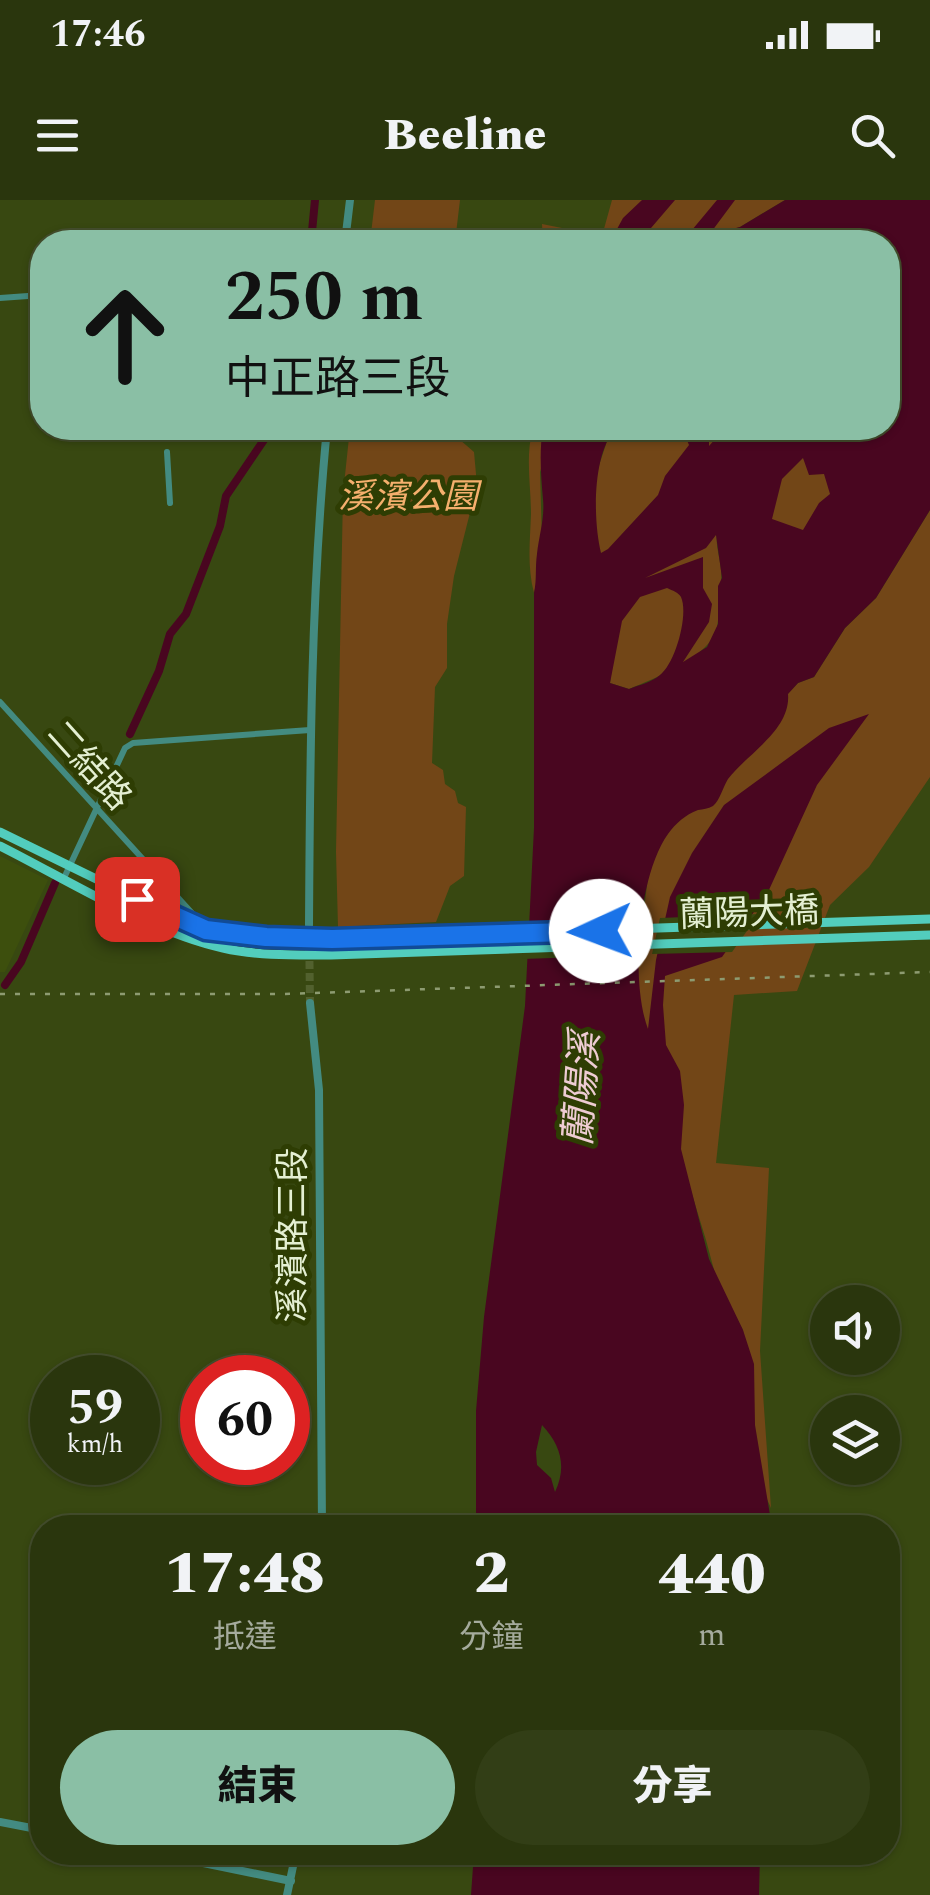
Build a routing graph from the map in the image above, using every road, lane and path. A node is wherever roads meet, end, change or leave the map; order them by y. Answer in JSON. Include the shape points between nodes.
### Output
{"nodes":[{"id":1,"x":350,"y":200,"type":"edge"},
{"id":2,"x":347,"y":230,"type":"edge"},
{"id":3,"x":30,"y":296,"type":"edge"},
{"id":4,"x":0,"y":298,"type":"edge"},
{"id":5,"x":326,"y":440,"type":"edge"},
{"id":6,"x":166,"y":452,"type":"dead end"},
{"id":7,"x":170,"y":503,"type":"dead end"},
{"id":8,"x":0,"y":702,"type":"edge"},
{"id":9,"x":310,"y":730,"type":"junction"},
{"id":10,"x":96,"y":810,"type":"junction"},
{"id":11,"x":0,"y":832,"type":"edge"},
{"id":12,"x":0,"y":846,"type":"edge"},
{"id":13,"x":70,"y":866,"type":"junction"},
{"id":14,"x":64,"y":878,"type":"junction"},
{"id":15,"x":930,"y":919,"type":"edge"},
{"id":16,"x":309,"y":925,"type":"tunnel mouth"},
{"id":17,"x":206,"y":930,"type":"junction"},
{"id":18,"x":930,"y":934,"type":"edge"},
{"id":19,"x":224,"y":948,"type":"junction"},
{"id":20,"x":310,"y":1003,"type":"tunnel mouth"},
{"id":21,"x":322,"y":1515,"type":"edge"},
{"id":22,"x":0,"y":1822,"type":"edge"},
{"id":23,"x":30,"y":1828,"type":"edge"},
{"id":24,"x":213,"y":1865,"type":"edge"},
{"id":25,"x":293,"y":1865,"type":"edge"},
{"id":26,"x":290,"y":1881,"type":"junction"},
{"id":27,"x":287,"y":1895,"type":"edge"}],
"edges":[{"from":1,"to":2,"type":"street"},
{"from":3,"to":4,"type":"street"},
{"from":5,"to":9,"type":"street"},
{"from":6,"to":7,"type":"street"},
{"from":8,"to":10,"type":"street","name":"二結路"},
{"from":9,"to":10,"type":"street","via":[[123,744]]},
{"from":9,"to":16,"type":"street"},
{"from":10,"to":13,"type":"street"},
{"from":10,"to":17,"type":"street","name":"二結路"},
{"from":11,"to":13,"type":"main road","name":"蘭陽大橋"},
{"from":12,"to":14,"type":"main road","name":"蘭陽大橋"},
{"from":13,"to":14,"type":"street"},
{"from":13,"to":17,"type":"main road","name":"蘭陽大橋"},
{"from":14,"to":19,"type":"main road","name":"蘭陽大橋","via":[[165,929]]},
{"from":15,"to":17,"type":"main road","name":"蘭陽大橋","via":[[332,939]]},
{"from":17,"to":19,"type":"street","name":"二結路"},
{"from":18,"to":19,"type":"main road","name":"蘭陽大橋","via":[[331,955]]},
{"from":20,"to":21,"type":"street","name":"溪濱路三段","via":[[319,1090]]},
{"from":22,"to":23,"type":"street"},
{"from":24,"to":26,"type":"street"},
{"from":25,"to":26,"type":"street"},
{"from":26,"to":27,"type":"street"}]}
